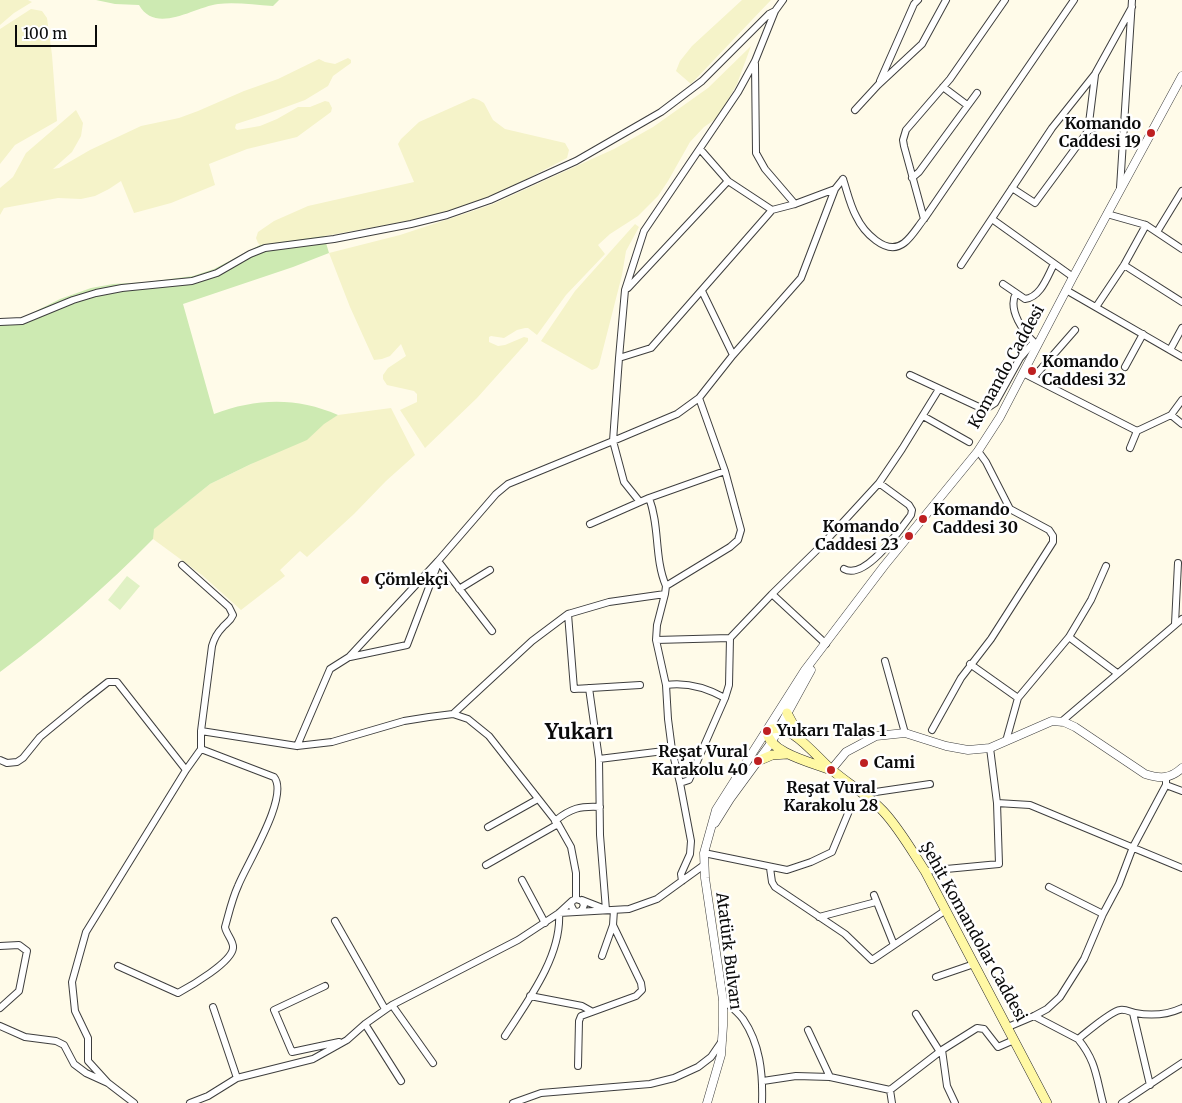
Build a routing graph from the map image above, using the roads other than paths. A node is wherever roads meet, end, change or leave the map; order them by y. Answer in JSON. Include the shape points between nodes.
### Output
{"nodes":[{"id":1,"x":783,"y":0,"type":"edge"},
{"id":2,"x":918,"y":0,"type":"edge"},
{"id":3,"x":946,"y":0,"type":"edge"},
{"id":4,"x":1005,"y":0,"type":"edge"},
{"id":5,"x":1074,"y":0,"type":"edge"},
{"id":6,"x":1132,"y":4,"type":"edge"},
{"id":7,"x":775,"y":11,"type":"junction"},
{"id":8,"x":755,"y":61,"type":"junction"},
{"id":9,"x":1096,"y":74,"type":"junction"},
{"id":10,"x":1182,"y":76,"type":"edge"},
{"id":11,"x":878,"y":84,"type":"junction"},
{"id":12,"x":943,"y":87,"type":"junction"},
{"id":13,"x":976,"y":93,"type":"dead end"},
{"id":14,"x":967,"y":105,"type":"junction"},
{"id":15,"x":855,"y":110,"type":"dead end"},
{"id":16,"x":1124,"y":126,"type":"junction"},
{"id":17,"x":1088,"y":130,"type":"junction"},
{"id":18,"x":700,"y":149,"type":"junction"},
{"id":19,"x":912,"y":178,"type":"junction"},
{"id":20,"x":728,"y":181,"type":"junction"},
{"id":21,"x":1012,"y":188,"type":"junction"},
{"id":22,"x":834,"y":189,"type":"junction"},
{"id":23,"x":1120,"y":190,"type":"junction"},
{"id":24,"x":1182,"y":191,"type":"edge"},
{"id":25,"x":795,"y":204,"type":"junction"},
{"id":26,"x":772,"y":210,"type":"junction"},
{"id":27,"x":1107,"y":214,"type":"junction"},
{"id":28,"x":924,"y":219,"type":"junction"},
{"id":29,"x":992,"y":219,"type":"junction"},
{"id":30,"x":1146,"y":225,"type":"junction"},
{"id":31,"x":1157,"y":232,"type":"junction"},
{"id":32,"x":1182,"y":249,"type":"edge"},
{"id":33,"x":1054,"y":264,"type":"junction"},
{"id":34,"x":961,"y":265,"type":"dead end"},
{"id":35,"x":1124,"y":265,"type":"junction"},
{"id":36,"x":1073,"y":277,"type":"junction"},
{"id":37,"x":1003,"y":284,"type":"dead end"},
{"id":38,"x":625,"y":290,"type":"junction"},
{"id":39,"x":1066,"y":290,"type":"junction"},
{"id":40,"x":702,"y":291,"type":"junction"},
{"id":41,"x":1016,"y":293,"type":"junction"},
{"id":42,"x":1182,"y":302,"type":"edge"},
{"id":43,"x":1096,"y":307,"type":"junction"},
{"id":44,"x":0,"y":322,"type":"edge"},
{"id":45,"x":1182,"y":328,"type":"edge"},
{"id":46,"x":1075,"y":330,"type":"dead end"},
{"id":47,"x":1143,"y":334,"type":"junction"},
{"id":48,"x":1036,"y":344,"type":"junction"},
{"id":49,"x":1170,"y":350,"type":"junction"},
{"id":50,"x":733,"y":355,"type":"junction"},
{"id":51,"x":1182,"y":357,"type":"edge"},
{"id":52,"x":619,"y":358,"type":"junction"},
{"id":53,"x":1125,"y":367,"type":"dead end"},
{"id":54,"x":1023,"y":373,"type":"junction"},
{"id":55,"x":910,"y":375,"type":"dead end"},
{"id":56,"x":1033,"y":378,"type":"junction"},
{"id":57,"x":939,"y":389,"type":"junction"},
{"id":58,"x":699,"y":398,"type":"junction"},
{"id":59,"x":1182,"y":400,"type":"edge"},
{"id":60,"x":1171,"y":415,"type":"junction"},
{"id":61,"x":923,"y":416,"type":"junction"},
{"id":62,"x":1182,"y":424,"type":"edge"},
{"id":63,"x":1137,"y":432,"type":"junction"},
{"id":64,"x":613,"y":441,"type":"junction"},
{"id":65,"x":969,"y":442,"type":"dead end"},
{"id":66,"x":1130,"y":448,"type":"dead end"},
{"id":67,"x":978,"y":451,"type":"junction"},
{"id":68,"x":725,"y":471,"type":"junction"},
{"id":69,"x":879,"y":483,"type":"junction"},
{"id":70,"x":649,"y":498,"type":"junction"},
{"id":71,"x":640,"y":502,"type":"junction"},
{"id":72,"x":590,"y":524,"type":"dead end"},
{"id":73,"x":438,"y":561,"type":"junction"},
{"id":74,"x":1178,"y":562,"type":"dead end"},
{"id":75,"x":182,"y":565,"type":"dead end"},
{"id":76,"x":1106,"y":566,"type":"dead end"},
{"id":77,"x":844,"y":569,"type":"dead end"},
{"id":78,"x":490,"y":570,"type":"dead end"},
{"id":79,"x":666,"y":586,"type":"junction"},
{"id":80,"x":459,"y":589,"type":"junction"},
{"id":81,"x":666,"y":594,"type":"junction"},
{"id":82,"x":772,"y":594,"type":"junction"},
{"id":83,"x":568,"y":614,"type":"junction"},
{"id":84,"x":1182,"y":619,"type":"edge"},
{"id":85,"x":1175,"y":624,"type":"junction"},
{"id":86,"x":492,"y":631,"type":"dead end"},
{"id":87,"x":1069,"y":637,"type":"junction"},
{"id":88,"x":730,"y":638,"type":"junction"},
{"id":89,"x":656,"y":640,"type":"junction"},
{"id":90,"x":824,"y":646,"type":"junction"},
{"id":91,"x":349,"y":657,"type":"junction"},
{"id":92,"x":885,"y":661,"type":"dead end"},
{"id":93,"x":970,"y":664,"type":"junction"},
{"id":94,"x":1117,"y":673,"type":"junction"},
{"id":95,"x":640,"y":685,"type":"dead end"},
{"id":96,"x":666,"y":685,"type":"junction"},
{"id":97,"x":589,"y":688,"type":"junction"},
{"id":98,"x":726,"y":698,"type":"junction"},
{"id":99,"x":1018,"y":698,"type":"junction"},
{"id":100,"x":787,"y":713,"type":"junction"},
{"id":101,"x":453,"y":714,"type":"junction"},
{"id":102,"x":1061,"y":722,"type":"junction"},
{"id":103,"x":779,"y":729,"type":"junction"},
{"id":104,"x":932,"y":730,"type":"dead end"},
{"id":105,"x":201,"y":731,"type":"junction"},
{"id":106,"x":767,"y":731,"type":"junction"},
{"id":107,"x":905,"y":733,"type":"junction"},
{"id":108,"x":801,"y":739,"type":"junction"},
{"id":109,"x":1006,"y":741,"type":"junction"},
{"id":110,"x":771,"y":743,"type":"junction"},
{"id":111,"x":297,"y":746,"type":"junction"},
{"id":112,"x":990,"y":748,"type":"junction"},
{"id":113,"x":201,"y":749,"type":"junction"},
{"id":114,"x":672,"y":750,"type":"junction"},
{"id":115,"x":787,"y":754,"type":"junction"},
{"id":116,"x":599,"y":759,"type":"junction"},
{"id":117,"x":0,"y":760,"type":"edge"},
{"id":118,"x":758,"y":761,"type":"junction"},
{"id":119,"x":1182,"y":768,"type":"edge"},
{"id":120,"x":186,"y":770,"type":"junction"},
{"id":121,"x":831,"y":770,"type":"junction"},
{"id":122,"x":1166,"y":781,"type":"junction"},
{"id":123,"x":680,"y":783,"type":"junction"},
{"id":124,"x":930,"y":784,"type":"dead end"},
{"id":125,"x":1182,"y":791,"type":"edge"},
{"id":126,"x":862,"y":794,"type":"junction"},
{"id":127,"x":538,"y":800,"type":"junction"},
{"id":128,"x":996,"y":803,"type":"junction"},
{"id":129,"x":600,"y":807,"type":"junction"},
{"id":130,"x":848,"y":811,"type":"dead end"},
{"id":131,"x":556,"y":822,"type":"junction"},
{"id":132,"x":488,"y":827,"type":"dead end"},
{"id":133,"x":710,"y":831,"type":"junction"},
{"id":134,"x":1133,"y":847,"type":"junction"},
{"id":135,"x":704,"y":854,"type":"junction"},
{"id":136,"x":486,"y":864,"type":"dead end"},
{"id":137,"x":704,"y":865,"type":"junction"},
{"id":138,"x":1181,"y":865,"type":"edge"},
{"id":139,"x":770,"y":868,"type":"junction"},
{"id":140,"x":925,"y":871,"type":"junction"},
{"id":141,"x":522,"y":880,"type":"dead end"},
{"id":142,"x":682,"y":881,"type":"junction"},
{"id":143,"x":1049,"y":888,"type":"dead end"},
{"id":144,"x":576,"y":900,"type":"junction"},
{"id":145,"x":606,"y":910,"type":"junction"},
{"id":146,"x":614,"y":910,"type":"junction"},
{"id":147,"x":946,"y":910,"type":"junction"},
{"id":148,"x":578,"y":912,"type":"junction"},
{"id":149,"x":559,"y":913,"type":"junction"},
{"id":150,"x":1103,"y":914,"type":"junction"},
{"id":151,"x":819,"y":917,"type":"junction"},
{"id":152,"x":335,"y":921,"type":"dead end"},
{"id":153,"x":545,"y":923,"type":"junction"},
{"id":154,"x":613,"y":925,"type":"junction"},
{"id":155,"x":894,"y":944,"type":"junction"},
{"id":156,"x":0,"y":946,"type":"edge"},
{"id":157,"x":602,"y":956,"type":"dead end"},
{"id":158,"x":974,"y":964,"type":"junction"},
{"id":159,"x":118,"y":966,"type":"dead end"},
{"id":160,"x":936,"y":976,"type":"dead end"},
{"id":161,"x":325,"y":986,"type":"dead end"},
{"id":162,"x":530,"y":996,"type":"junction"},
{"id":163,"x":723,"y":1000,"type":"junction"},
{"id":164,"x":392,"y":1005,"type":"junction"},
{"id":165,"x":213,"y":1007,"type":"dead end"},
{"id":166,"x":0,"y":1008,"type":"edge"},
{"id":167,"x":1182,"y":1008,"type":"edge"},
{"id":168,"x":386,"y":1010,"type":"junction"},
{"id":169,"x":591,"y":1011,"type":"junction"},
{"id":170,"x":1133,"y":1013,"type":"junction"},
{"id":171,"x":916,"y":1014,"type":"dead end"},
{"id":172,"x":1034,"y":1016,"type":"junction"},
{"id":173,"x":365,"y":1024,"type":"junction"},
{"id":174,"x":0,"y":1026,"type":"edge"},
{"id":175,"x":1008,"y":1027,"type":"junction"},
{"id":176,"x":808,"y":1030,"type":"dead end"},
{"id":177,"x":505,"y":1036,"type":"dead end"},
{"id":178,"x":1078,"y":1039,"type":"junction"},
{"id":179,"x":348,"y":1040,"type":"junction"},
{"id":180,"x":1014,"y":1040,"type":"junction"},
{"id":181,"x":722,"y":1041,"type":"junction"},
{"id":182,"x":941,"y":1051,"type":"junction"},
{"id":183,"x":432,"y":1063,"type":"dead end"},
{"id":184,"x":1182,"y":1063,"type":"edge"},
{"id":185,"x":578,"y":1066,"type":"dead end"},
{"id":186,"x":830,"y":1077,"type":"junction"},
{"id":187,"x":238,"y":1078,"type":"junction"},
{"id":188,"x":401,"y":1081,"type":"dead end"},
{"id":189,"x":763,"y":1081,"type":"junction"},
{"id":190,"x":108,"y":1083,"type":"junction"},
{"id":191,"x":1150,"y":1085,"type":"junction"},
{"id":192,"x":890,"y":1090,"type":"junction"},
{"id":193,"x":208,"y":1096,"type":"junction"},
{"id":194,"x":134,"y":1103,"type":"edge"},
{"id":195,"x":190,"y":1103,"type":"edge"},
{"id":196,"x":213,"y":1103,"type":"edge"},
{"id":197,"x":513,"y":1103,"type":"edge"},
{"id":198,"x":707,"y":1103,"type":"edge"},
{"id":199,"x":762,"y":1103,"type":"edge"},
{"id":200,"x":892,"y":1103,"type":"edge"},
{"id":201,"x":955,"y":1103,"type":"edge"},
{"id":202,"x":1047,"y":1103,"type":"edge"},
{"id":203,"x":1102,"y":1103,"type":"edge"},
{"id":204,"x":1122,"y":1103,"type":"edge"}],
"edges":[{"from":1,"to":7,"type":"street"},
{"from":2,"to":11,"type":"street"},
{"from":3,"to":11,"type":"street","via":[[922,44]]},
{"from":4,"to":12,"type":"street"},
{"from":5,"to":28,"type":"street"},
{"from":6,"to":9,"type":"street"},
{"from":6,"to":16,"type":"street"},
{"from":7,"to":8,"type":"street"},
{"from":7,"to":44,"type":"street","via":[[702,81],[661,112],[576,161],[490,200],[411,224],[265,248],[192,282],[96,293],[22,321]]},
{"from":8,"to":18,"type":"street"},
{"from":8,"to":25,"type":"street","via":[[756,153],[765,169]]},
{"from":9,"to":17,"type":"street"},
{"from":9,"to":21,"type":"street","via":[[1052,128]]},
{"from":10,"to":23,"type":"street","name":"Komando Caddesi"},
{"from":11,"to":15,"type":"street"},
{"from":12,"to":14,"type":"street"},
{"from":12,"to":19,"type":"street","via":[[904,134]]},
{"from":13,"to":14,"type":"street"},
{"from":14,"to":19,"type":"street"},
{"from":16,"to":17,"type":"street","via":[[1104,123]]},
{"from":16,"to":23,"type":"street"},
{"from":17,"to":21,"type":"street","via":[[1035,204]]},
{"from":18,"to":20,"type":"street"},
{"from":18,"to":38,"type":"street","via":[[644,231]]},
{"from":19,"to":28,"type":"street"},
{"from":20,"to":26,"type":"street"},
{"from":20,"to":38,"type":"street"},
{"from":21,"to":29,"type":"street"},
{"from":22,"to":25,"type":"street"},
{"from":22,"to":28,"type":"street","via":[[843,179],[859,222],[866,232],[887,246],[905,242]]},
{"from":22,"to":50,"type":"street","via":[[801,278]]},
{"from":23,"to":27,"type":"street","name":"Komando Caddesi"},
{"from":24,"to":31,"type":"street"},
{"from":25,"to":26,"type":"street"},
{"from":26,"to":40,"type":"street"},
{"from":27,"to":30,"type":"street"},
{"from":27,"to":36,"type":"street","name":"Komando Caddesi"},
{"from":29,"to":33,"type":"street"},
{"from":29,"to":34,"type":"street"},
{"from":30,"to":31,"type":"street"},
{"from":30,"to":35,"type":"street"},
{"from":31,"to":32,"type":"street"},
{"from":33,"to":36,"type":"street"},
{"from":33,"to":41,"type":"street","via":[[1035,296],[1026,299]]},
{"from":35,"to":42,"type":"street"},
{"from":35,"to":43,"type":"street"},
{"from":36,"to":39,"type":"street","name":"Komando Caddesi"},
{"from":37,"to":41,"type":"street"},
{"from":38,"to":52,"type":"street"},
{"from":39,"to":43,"type":"street"},
{"from":39,"to":48,"type":"street","name":"Komando Caddesi"},
{"from":40,"to":50,"type":"street"},
{"from":40,"to":52,"type":"street","via":[[651,348]]},
{"from":41,"to":48,"type":"street","via":[[1013,302],[1017,318]]},
{"from":43,"to":47,"type":"street"},
{"from":45,"to":49,"type":"street"},
{"from":46,"to":56,"type":"street"},
{"from":47,"to":49,"type":"street"},
{"from":47,"to":53,"type":"street"},
{"from":48,"to":54,"type":"street","name":"Komando Caddesi"},
{"from":48,"to":57,"type":"street","via":[[1020,358],[997,400],[989,407],[981,408]]},
{"from":49,"to":51,"type":"street"},
{"from":50,"to":58,"type":"street"},
{"from":52,"to":64,"type":"street"},
{"from":54,"to":56,"type":"street"},
{"from":54,"to":67,"type":"street","name":"Komando Caddesi"},
{"from":55,"to":57,"type":"street"},
{"from":56,"to":63,"type":"street"},
{"from":57,"to":61,"type":"street"},
{"from":58,"to":64,"type":"street","via":[[677,414]]},
{"from":58,"to":68,"type":"street"},
{"from":59,"to":60,"type":"street"},
{"from":60,"to":62,"type":"street"},
{"from":60,"to":63,"type":"street"},
{"from":61,"to":65,"type":"street"},
{"from":61,"to":69,"type":"street"},
{"from":63,"to":66,"type":"street"},
{"from":64,"to":71,"type":"street","via":[[624,482]]},
{"from":64,"to":73,"type":"street","via":[[508,484]]},
{"from":67,"to":90,"type":"street","name":"Komando Caddesi"},
{"from":67,"to":93,"type":"street","via":[[1010,509],[1049,530],[1054,540],[990,639]]},
{"from":68,"to":70,"type":"street"},
{"from":68,"to":79,"type":"street","via":[[740,530],[738,540]]},
{"from":69,"to":77,"type":"street","via":[[909,505],[911,515],[884,550],[857,570],[850,572]]},
{"from":69,"to":82,"type":"street"},
{"from":70,"to":71,"type":"street"},
{"from":70,"to":79,"type":"street","via":[[654,513],[659,566]]},
{"from":71,"to":72,"type":"street"},
{"from":73,"to":80,"type":"street"},
{"from":73,"to":91,"type":"street"},
{"from":73,"to":91,"type":"street","via":[[407,645]]},
{"from":74,"to":85,"type":"street"},
{"from":75,"to":105,"type":"street","via":[[232,612],[230,621],[212,646]]},
{"from":76,"to":87,"type":"street","via":[[1094,595]]},
{"from":78,"to":80,"type":"street"},
{"from":79,"to":81,"type":"street"},
{"from":80,"to":86,"type":"street"},
{"from":81,"to":83,"type":"street","via":[[609,602]]},
{"from":81,"to":89,"type":"street"},
{"from":82,"to":88,"type":"street"},
{"from":82,"to":90,"type":"street"},
{"from":83,"to":97,"type":"street","via":[[574,689]]},
{"from":83,"to":101,"type":"street","via":[[532,640]]},
{"from":84,"to":85,"type":"street"},
{"from":85,"to":94,"type":"street"},
{"from":87,"to":94,"type":"street"},
{"from":87,"to":99,"type":"street"},
{"from":88,"to":89,"type":"street"},
{"from":88,"to":98,"type":"street","via":[[730,685]]},
{"from":89,"to":96,"type":"street"},
{"from":90,"to":100,"type":"street"},
{"from":90,"to":106,"type":"street"},
{"from":91,"to":111,"type":"street","via":[[330,669]]},
{"from":92,"to":107,"type":"street"},
{"from":93,"to":99,"type":"street"},
{"from":93,"to":104,"type":"street"},
{"from":94,"to":102,"type":"street"},
{"from":95,"to":97,"type":"street"},
{"from":96,"to":98,"type":"street","via":[[693,686]]},
{"from":96,"to":114,"type":"street"},
{"from":97,"to":116,"type":"street"},
{"from":98,"to":123,"type":"street","via":[[689,780]]},
{"from":99,"to":109,"type":"street"},
{"from":100,"to":103,"type":"street"},
{"from":100,"to":108,"type":"main road"},
{"from":101,"to":111,"type":"street","via":[[404,721],[332,742]]},
{"from":101,"to":127,"type":"street","via":[[468,719],[488,736]]},
{"from":102,"to":109,"type":"street","via":[[1052,722]]},
{"from":102,"to":122,"type":"street","via":[[1075,727],[1144,774]]},
{"from":103,"to":106,"type":"main road"},
{"from":103,"to":108,"type":"main road"},
{"from":103,"to":110,"type":"street"},
{"from":105,"to":111,"type":"street"},
{"from":105,"to":113,"type":"street"},
{"from":106,"to":110,"type":"main road"},
{"from":106,"to":133,"type":"street","via":[[716,810]]},
{"from":107,"to":112,"type":"street","via":[[968,750]]},
{"from":107,"to":121,"type":"street","via":[[876,736],[846,752]]},
{"from":108,"to":121,"type":"main road"},
{"from":109,"to":112,"type":"street"},
{"from":110,"to":115,"type":"main road"},
{"from":110,"to":118,"type":"street"},
{"from":112,"to":128,"type":"street"},
{"from":113,"to":120,"type":"street"},
{"from":113,"to":159,"type":"street","via":[[274,777],[278,785],[267,828],[238,886],[225,926],[233,949],[230,956],[207,975],[178,993]]},
{"from":114,"to":116,"type":"street"},
{"from":114,"to":123,"type":"street"},
{"from":115,"to":118,"type":"main road","via":[[772,755]]},
{"from":115,"to":121,"type":"main road"},
{"from":116,"to":129,"type":"street"},
{"from":117,"to":120,"type":"street","via":[[7,763],[23,758],[40,737],[85,700],[108,682],[117,682]]},
{"from":118,"to":133,"type":"street"},
{"from":119,"to":122,"type":"street"},
{"from":120,"to":190,"type":"street","via":[[86,932],[72,982],[75,1011],[88,1038],[88,1061]]},
{"from":121,"to":126,"type":"main road","name":"Şehit Komandolar Caddesi"},
{"from":122,"to":125,"type":"street"},
{"from":122,"to":134,"type":"street"},
{"from":123,"to":142,"type":"street","via":[[691,847],[681,874]]},
{"from":124,"to":126,"type":"street"},
{"from":126,"to":140,"type":"main road","name":"Şehit Komandolar Caddesi","via":[[882,811]]},
{"from":127,"to":131,"type":"street"},
{"from":127,"to":132,"type":"street"},
{"from":128,"to":134,"type":"street","via":[[1030,805]]},
{"from":128,"to":140,"type":"street","via":[[999,864]]},
{"from":129,"to":131,"type":"street","via":[[576,808]]},
{"from":129,"to":145,"type":"street"},
{"from":130,"to":139,"type":"street","via":[[835,848],[828,855],[787,870]]},
{"from":131,"to":136,"type":"street"},
{"from":131,"to":144,"type":"street","via":[[570,848],[576,873]]},
{"from":133,"to":135,"type":"street","name":"Atatürk Bulvarı"},
{"from":134,"to":138,"type":"street"},
{"from":134,"to":150,"type":"street"},
{"from":135,"to":137,"type":"street","name":"Atatürk Bulvarı"},
{"from":135,"to":139,"type":"street"},
{"from":137,"to":142,"type":"street"},
{"from":137,"to":163,"type":"street","name":"Atatürk Bulvarı"},
{"from":139,"to":151,"type":"street","via":[[775,887]]},
{"from":140,"to":147,"type":"main road","name":"Şehit Komandolar Caddesi"},
{"from":141,"to":153,"type":"street"},
{"from":142,"to":146,"type":"street","via":[[657,899],[629,909]]},
{"from":143,"to":150,"type":"street"},
{"from":144,"to":145,"type":"street"},
{"from":144,"to":148,"type":"street","via":[[571,905]]},
{"from":144,"to":148,"type":"street","via":[[584,905]]},
{"from":144,"to":149,"type":"street"},
{"from":145,"to":146,"type":"street"},
{"from":145,"to":148,"type":"street"},
{"from":146,"to":154,"type":"street"},
{"from":147,"to":155,"type":"street"},
{"from":147,"to":158,"type":"main road","name":"Şehit Komandolar Caddesi"},
{"from":148,"to":149,"type":"street"},
{"from":149,"to":153,"type":"street"},
{"from":149,"to":162,"type":"street","via":[[554,946]]},
{"from":150,"to":172,"type":"street","via":[[1084,959],[1060,997]]},
{"from":151,"to":155,"type":"street","via":[[845,934],[872,960]]},
{"from":151,"to":155,"type":"street","via":[[875,898]]},
{"from":152,"to":168,"type":"street"},
{"from":153,"to":164,"type":"street"},
{"from":154,"to":157,"type":"street"},
{"from":154,"to":169,"type":"street","via":[[642,990],[636,996]]},
{"from":156,"to":166,"type":"street","via":[[19,945],[27,951],[19,990]]},
{"from":158,"to":160,"type":"street"},
{"from":158,"to":175,"type":"main road","name":"Şehit Komandolar Caddesi"},
{"from":161,"to":179,"type":"street","via":[[274,1010],[292,1052]]},
{"from":162,"to":169,"type":"street","via":[[582,1006]]},
{"from":162,"to":177,"type":"street"},
{"from":163,"to":181,"type":"street","name":"Atatürk Bulvarı"},
{"from":163,"to":189,"type":"street","via":[[742,1018],[757,1045]]},
{"from":164,"to":168,"type":"street"},
{"from":164,"to":183,"type":"street"},
{"from":165,"to":187,"type":"street"},
{"from":167,"to":170,"type":"street","via":[[1166,1014]]},
{"from":168,"to":173,"type":"street"},
{"from":169,"to":185,"type":"street","via":[[584,1014],[579,1022]]},
{"from":170,"to":178,"type":"street","via":[[1117,1010]]},
{"from":170,"to":191,"type":"street"},
{"from":171,"to":182,"type":"street"},
{"from":172,"to":175,"type":"street"},
{"from":172,"to":178,"type":"street"},
{"from":173,"to":179,"type":"street"},
{"from":173,"to":188,"type":"street"},
{"from":174,"to":190,"type":"street","via":[[24,1037],[64,1045],[74,1064]]},
{"from":175,"to":180,"type":"main road","name":"Şehit Komandolar Caddesi"},
{"from":176,"to":186,"type":"street"},
{"from":178,"to":203,"type":"street","via":[[1093,1062]]},
{"from":179,"to":187,"type":"street","via":[[312,1059]]},
{"from":180,"to":182,"type":"street","via":[[998,1047],[984,1029],[977,1028]]},
{"from":180,"to":202,"type":"main road","name":"Şehit Komandolar Caddesi"},
{"from":181,"to":197,"type":"street","via":[[711,1057],[674,1078],[650,1084],[541,1093]]},
{"from":181,"to":198,"type":"street","name":"Atatürk Bulvarı"},
{"from":182,"to":192,"type":"street"},
{"from":182,"to":201,"type":"street"},
{"from":184,"to":191,"type":"street"},
{"from":186,"to":189,"type":"street","via":[[796,1076]]},
{"from":186,"to":192,"type":"street"},
{"from":187,"to":193,"type":"street"},
{"from":189,"to":199,"type":"street"},
{"from":190,"to":194,"type":"street"},
{"from":191,"to":204,"type":"street"},
{"from":192,"to":200,"type":"street"},
{"from":193,"to":195,"type":"street"},
{"from":193,"to":196,"type":"street"}]}
